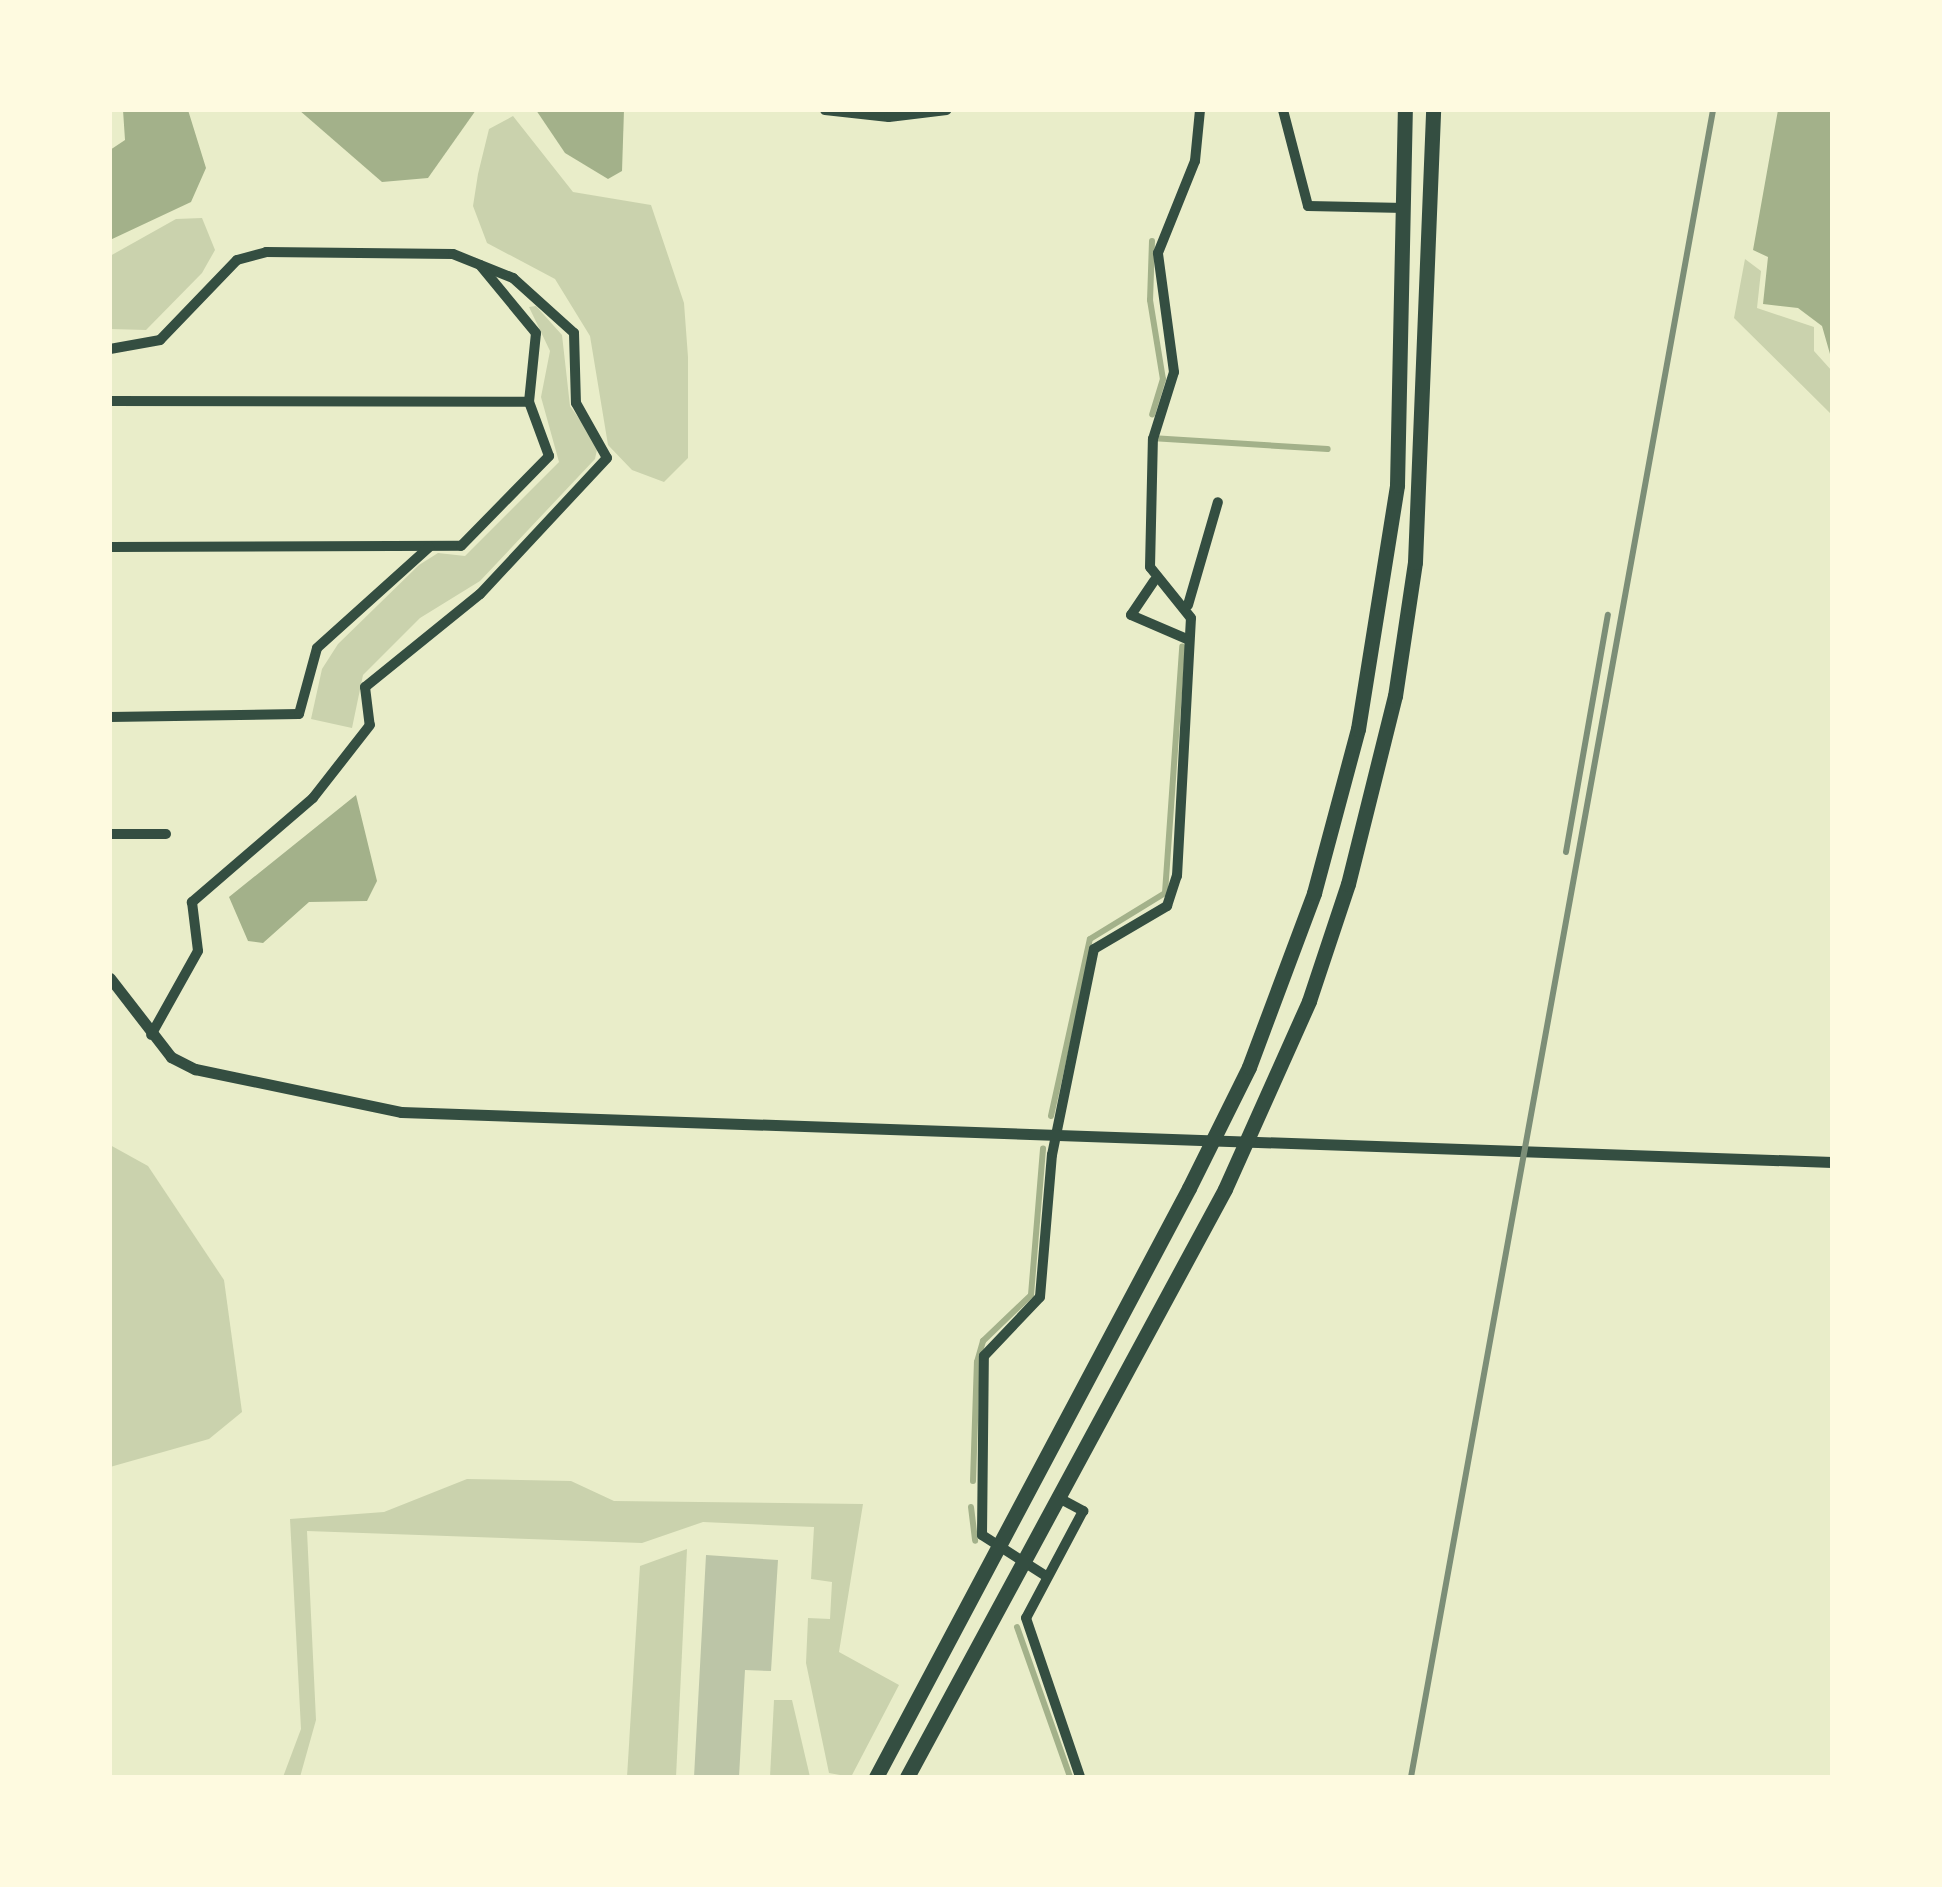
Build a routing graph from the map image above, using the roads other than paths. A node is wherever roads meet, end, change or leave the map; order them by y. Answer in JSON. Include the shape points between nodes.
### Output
{"nodes":[{"id":1,"x":825,"y":110,"type":"edge"},
{"id":2,"x":947,"y":110,"type":"edge"},
{"id":3,"x":1200,"y":110,"type":"edge"},
{"id":4,"x":1282,"y":110,"type":"edge"},
{"id":5,"x":1405,"y":110,"type":"edge"},
{"id":6,"x":1433,"y":110,"type":"edge"},
{"id":7,"x":1405,"y":208,"type":"junction"},
{"id":8,"x":480,"y":264,"type":"junction"},
{"id":9,"x":110,"y":350,"type":"edge"},
{"id":10,"x":110,"y":401,"type":"edge"},
{"id":11,"x":529,"y":402,"type":"junction"},
{"id":12,"x":1218,"y":502,"type":"dead end"},
{"id":13,"x":430,"y":546,"type":"junction"},
{"id":14,"x":110,"y":547,"type":"edge"},
{"id":15,"x":1154,"y":581,"type":"junction"},
{"id":16,"x":1188,"y":605,"type":"junction"},
{"id":17,"x":1189,"y":640,"type":"junction"},
{"id":18,"x":110,"y":717,"type":"edge"},
{"id":19,"x":110,"y":834,"type":"edge"},
{"id":20,"x":166,"y":834,"type":"dead end"},
{"id":21,"x":110,"y":978,"type":"edge"},
{"id":22,"x":151,"y":1035,"type":"junction"},
{"id":23,"x":1057,"y":1132,"type":"junction"},
{"id":24,"x":1214,"y":1138,"type":"junction"},
{"id":25,"x":1248,"y":1138,"type":"junction"},
{"id":26,"x":1832,"y":1162,"type":"edge"},
{"id":27,"x":1057,"y":1498,"type":"junction"},
{"id":28,"x":1000,"y":1547,"type":"junction"},
{"id":29,"x":1023,"y":1561,"type":"junction"},
{"id":30,"x":1046,"y":1576,"type":"junction"},
{"id":31,"x":876,"y":1777,"type":"edge"},
{"id":32,"x":907,"y":1777,"type":"edge"},
{"id":33,"x":1080,"y":1777,"type":"edge"}],
"edges":[{"from":1,"to":2,"type":"street","via":[[889,117]]},
{"from":3,"to":15,"type":"street","via":[[1195,160],[1158,253],[1174,372],[1153,439]]},
{"from":4,"to":7,"type":"street","via":[[1308,206]]},
{"from":5,"to":7,"type":"highway"},
{"from":6,"to":25,"type":"highway","via":[[1426,459],[1395,696],[1309,1001]]},
{"from":7,"to":24,"type":"highway","via":[[1397,485],[1362,711],[1314,893]]},
{"from":8,"to":9,"type":"street","via":[[419,251],[266,252],[237,260],[160,340]]},
{"from":8,"to":11,"type":"street","via":[[536,333]]},
{"from":8,"to":22,"type":"street","via":[[537,294],[574,334],[576,403],[604,445],[602,469],[480,594],[365,686],[370,725],[314,798],[192,902],[198,952]]},
{"from":10,"to":11,"type":"street"},
{"from":11,"to":13,"type":"street","via":[[549,456],[460,546]]},
{"from":12,"to":16,"type":"street"},
{"from":13,"to":14,"type":"street"},
{"from":13,"to":18,"type":"street","via":[[317,648],[299,714]]},
{"from":15,"to":16,"type":"street"},
{"from":15,"to":17,"type":"street","via":[[1131,615]]},
{"from":16,"to":17,"type":"street"},
{"from":17,"to":23,"type":"street","via":[[1174,894],[1094,948]]},
{"from":19,"to":20,"type":"street"},
{"from":21,"to":22,"type":"street"},
{"from":22,"to":23,"type":"street","via":[[195,1069],[401,1112]]},
{"from":23,"to":24,"type":"street"},
{"from":23,"to":28,"type":"street","via":[[1040,1298],[984,1356],[978,1501],[982,1535]]},
{"from":24,"to":25,"type":"street"},
{"from":24,"to":28,"type":"highway"},
{"from":25,"to":26,"type":"street"},
{"from":25,"to":27,"type":"highway"},
{"from":27,"to":29,"type":"highway"},
{"from":27,"to":30,"type":"street","via":[[1083,1512]]},
{"from":28,"to":29,"type":"street"},
{"from":28,"to":31,"type":"highway"},
{"from":29,"to":30,"type":"street"},
{"from":29,"to":32,"type":"highway"},
{"from":30,"to":33,"type":"street","via":[[1026,1618]]}]}
